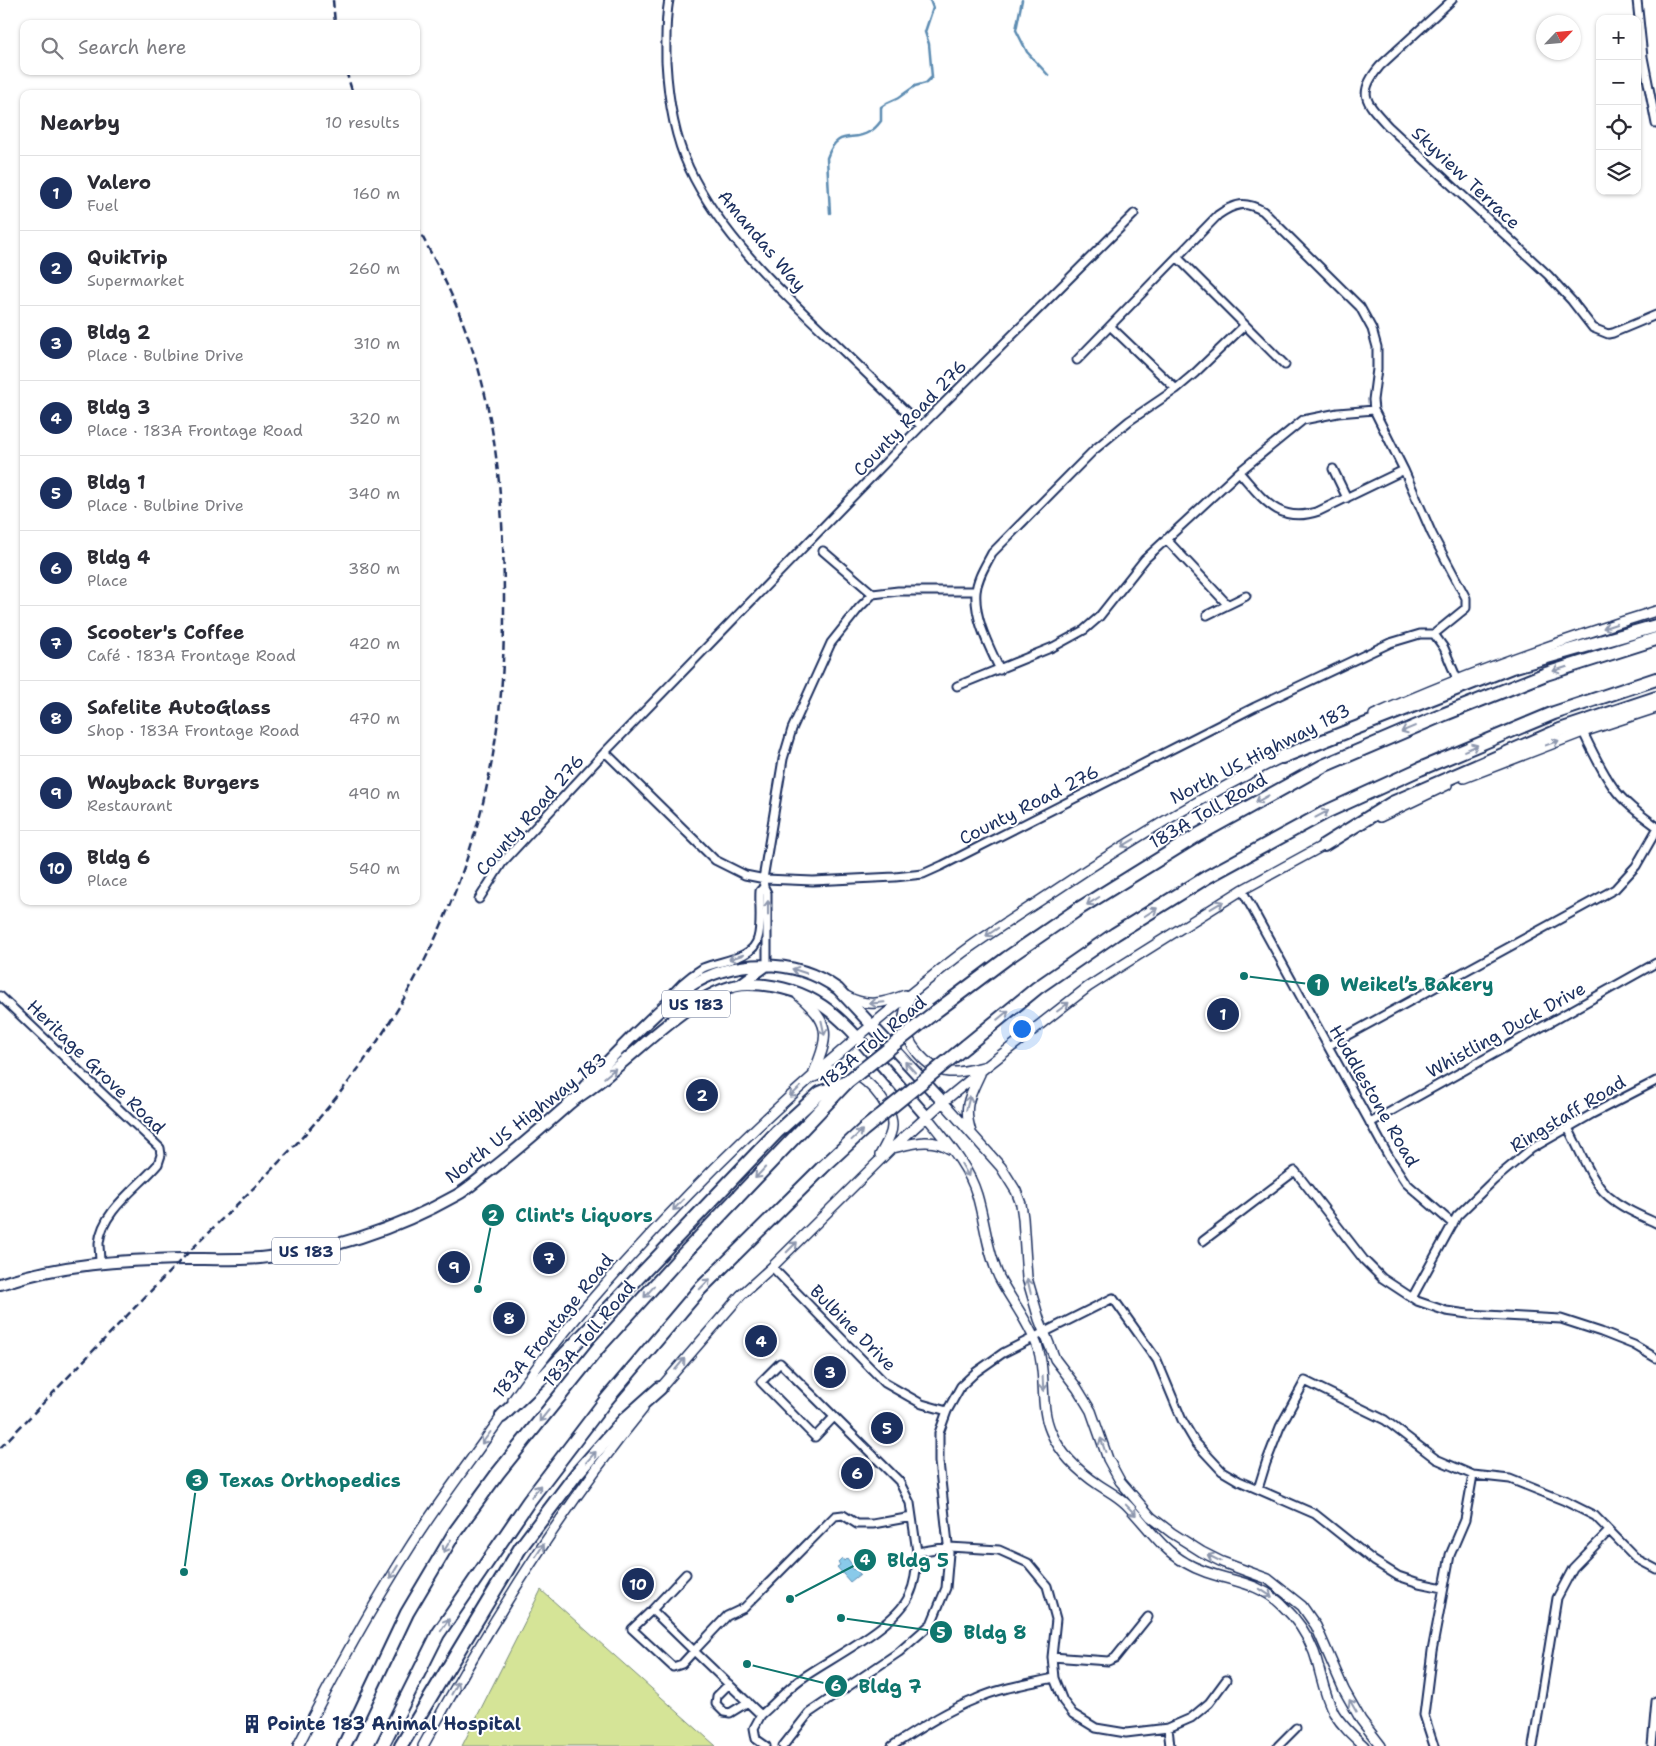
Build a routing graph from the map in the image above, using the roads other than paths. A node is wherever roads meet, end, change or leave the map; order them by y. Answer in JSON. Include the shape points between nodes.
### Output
{"nodes":[{"id":1,"x":669,"y":0,"type":"edge"},
{"id":2,"x":1452,"y":0,"type":"edge"},
{"id":3,"x":1637,"y":0,"type":"edge"},
{"id":4,"x":1656,"y":124,"type":"edge"},
{"id":5,"x":1134,"y":214,"type":"dead end"},
{"id":6,"x":1177,"y":257,"type":"junction"},
{"id":7,"x":1656,"y":315,"type":"edge"},
{"id":8,"x":1244,"y":325,"type":"junction"},
{"id":9,"x":1110,"y":326,"type":"junction"},
{"id":10,"x":1077,"y":360,"type":"dead end"},
{"id":11,"x":1285,"y":365,"type":"dead end"},
{"id":12,"x":1176,"y":389,"type":"junction"},
{"id":13,"x":1374,"y":410,"type":"junction"},
{"id":14,"x":921,"y":426,"type":"junction"},
{"id":15,"x":1333,"y":469,"type":"dead end"},
{"id":16,"x":1404,"y":470,"type":"junction"},
{"id":17,"x":1239,"y":472,"type":"junction"},
{"id":18,"x":1347,"y":498,"type":"junction"},
{"id":19,"x":1166,"y":539,"type":"junction"},
{"id":20,"x":823,"y":551,"type":"dead end"},
{"id":21,"x":976,"y":591,"type":"junction"},
{"id":22,"x":873,"y":594,"type":"junction"},
{"id":23,"x":1246,"y":596,"type":"dead end"},
{"id":24,"x":1228,"y":605,"type":"junction"},
{"id":25,"x":1656,"y":611,"type":"edge"},
{"id":26,"x":1207,"y":615,"type":"dead end"},
{"id":27,"x":1656,"y":626,"type":"edge"},
{"id":28,"x":1434,"y":634,"type":"junction"},
{"id":29,"x":1656,"y":639,"type":"edge"},
{"id":30,"x":1000,"y":670,"type":"junction"},
{"id":31,"x":1457,"y":679,"type":"junction"},
{"id":32,"x":1656,"y":679,"type":"edge"},
{"id":33,"x":957,"y":686,"type":"dead end"},
{"id":34,"x":1656,"y":698,"type":"edge"},
{"id":35,"x":1656,"y":708,"type":"edge"},
{"id":36,"x":1583,"y":732,"type":"junction"},
{"id":37,"x":606,"y":752,"type":"junction"},
{"id":38,"x":1282,"y":757,"type":"junction"},
{"id":39,"x":1656,"y":826,"type":"edge"},
{"id":40,"x":1656,"y":831,"type":"edge"},
{"id":41,"x":1324,"y":844,"type":"junction"},
{"id":42,"x":763,"y":879,"type":"junction"},
{"id":43,"x":764,"y":887,"type":"junction"},
{"id":44,"x":1242,"y":890,"type":"junction"},
{"id":45,"x":478,"y":899,"type":"dead end"},
{"id":46,"x":1656,"y":963,"type":"edge"},
{"id":47,"x":767,"y":965,"type":"junction"},
{"id":48,"x":740,"y":984,"type":"junction"},
{"id":49,"x":794,"y":991,"type":"junction"},
{"id":50,"x":913,"y":992,"type":"junction"},
{"id":51,"x":842,"y":993,"type":"junction"},
{"id":52,"x":0,"y":996,"type":"edge"},
{"id":53,"x":667,"y":1004,"type":"junction"},
{"id":54,"x":872,"y":1025,"type":"junction"},
{"id":55,"x":858,"y":1037,"type":"junction"},
{"id":56,"x":1328,"y":1046,"type":"junction"},
{"id":57,"x":984,"y":1069,"type":"junction"},
{"id":58,"x":811,"y":1077,"type":"junction"},
{"id":59,"x":1656,"y":1081,"type":"edge"},
{"id":60,"x":847,"y":1082,"type":"junction"},
{"id":61,"x":571,"y":1102,"type":"junction"},
{"id":62,"x":943,"y":1102,"type":"junction"},
{"id":63,"x":926,"y":1116,"type":"junction"},
{"id":64,"x":1370,"y":1122,"type":"junction"},
{"id":65,"x":1568,"y":1128,"type":"junction"},
{"id":66,"x":972,"y":1135,"type":"junction"},
{"id":67,"x":891,"y":1149,"type":"junction"},
{"id":68,"x":954,"y":1152,"type":"junction"},
{"id":69,"x":876,"y":1162,"type":"junction"},
{"id":70,"x":1656,"y":1222,"type":"edge"},
{"id":71,"x":1453,"y":1224,"type":"junction"},
{"id":72,"x":1203,"y":1241,"type":"dead end"},
{"id":73,"x":100,"y":1262,"type":"junction"},
{"id":74,"x":772,"y":1267,"type":"junction"},
{"id":75,"x":0,"y":1284,"type":"edge"},
{"id":76,"x":1412,"y":1298,"type":"junction"},
{"id":77,"x":1044,"y":1332,"type":"junction"},
{"id":78,"x":1033,"y":1337,"type":"junction"},
{"id":79,"x":1656,"y":1358,"type":"edge"},
{"id":80,"x":660,"y":1388,"type":"junction"},
{"id":81,"x":947,"y":1411,"type":"junction"},
{"id":82,"x":502,"y":1416,"type":"junction"},
{"id":83,"x":834,"y":1417,"type":"junction"},
{"id":84,"x":1473,"y":1474,"type":"junction"},
{"id":85,"x":1258,"y":1489,"type":"junction"},
{"id":86,"x":912,"y":1517,"type":"junction"},
{"id":87,"x":1609,"y":1531,"type":"junction"},
{"id":88,"x":949,"y":1547,"type":"junction"},
{"id":89,"x":917,"y":1552,"type":"junction"},
{"id":90,"x":1656,"y":1569,"type":"edge"},
{"id":91,"x":686,"y":1574,"type":"dead end"},
{"id":92,"x":1443,"y":1588,"type":"junction"},
{"id":93,"x":652,"y":1610,"type":"junction"},
{"id":94,"x":1148,"y":1617,"type":"dead end"},
{"id":95,"x":694,"y":1651,"type":"junction"},
{"id":96,"x":1052,"y":1657,"type":"junction"},
{"id":97,"x":1054,"y":1678,"type":"junction"},
{"id":98,"x":1226,"y":1680,"type":"dead end"},
{"id":99,"x":728,"y":1684,"type":"junction"},
{"id":100,"x":1656,"y":1701,"type":"edge"},
{"id":101,"x":748,"y":1702,"type":"junction"},
{"id":102,"x":761,"y":1715,"type":"junction"},
{"id":103,"x":1168,"y":1728,"type":"junction"},
{"id":104,"x":1296,"y":1728,"type":"dead end"},
{"id":105,"x":1655,"y":1733,"type":"edge"},
{"id":106,"x":298,"y":1746,"type":"edge"},
{"id":107,"x":344,"y":1746,"type":"edge"},
{"id":108,"x":382,"y":1746,"type":"edge"},
{"id":109,"x":400,"y":1746,"type":"edge"},
{"id":110,"x":423,"y":1746,"type":"edge"},
{"id":111,"x":766,"y":1746,"type":"edge"},
{"id":112,"x":783,"y":1746,"type":"edge"},
{"id":113,"x":892,"y":1746,"type":"edge"},
{"id":114,"x":1170,"y":1746,"type":"edge"},
{"id":115,"x":1278,"y":1746,"type":"edge"},
{"id":116,"x":1364,"y":1746,"type":"edge"},
{"id":117,"x":1382,"y":1746,"type":"edge"},
{"id":118,"x":1434,"y":1746,"type":"edge"},
{"id":119,"x":1533,"y":1746,"type":"edge"},
{"id":120,"x":1652,"y":1746,"type":"edge"}],
"edges":[{"from":1,"to":14,"type":"street","name":"Amandas Way","via":[[666,37],[672,116],[688,166],[714,212],[791,300]]},
{"from":2,"to":7,"type":"street","name":"Skyview Terrace","via":[[1370,78],[1366,88],[1371,107],[1548,275],[1594,328],[1613,333]]},
{"from":3,"to":4,"type":"street","via":[[1643,57]]},
{"from":5,"to":14,"type":"street","name":"County Road 276"},
{"from":6,"to":8,"type":"street"},
{"from":6,"to":9,"type":"street"},
{"from":6,"to":13,"type":"street","via":[[1230,207],[1242,204],[1263,211],[1360,307],[1377,347]]},
{"from":8,"to":11,"type":"street"},
{"from":8,"to":12,"type":"street"},
{"from":9,"to":10,"type":"street"},
{"from":9,"to":12,"type":"street"},
{"from":12,"to":21,"type":"street","via":[[1094,450],[992,553]]},
{"from":13,"to":16,"type":"street"},
{"from":13,"to":17,"type":"street","via":[[1303,420]]},
{"from":14,"to":37,"type":"street","name":"County Road 276"},
{"from":15,"to":18,"type":"street"},
{"from":16,"to":18,"type":"street"},
{"from":16,"to":28,"type":"street","via":[[1432,534],[1466,598],[1466,608]]},
{"from":17,"to":18,"type":"street","via":[[1273,508],[1295,516],[1307,515]]},
{"from":17,"to":19,"type":"street"},
{"from":19,"to":24,"type":"street"},
{"from":19,"to":30,"type":"street","via":[[1084,630]]},
{"from":20,"to":22,"type":"street"},
{"from":21,"to":22,"type":"street"},
{"from":21,"to":30,"type":"street","via":[[978,615]]},
{"from":22,"to":42,"type":"street","via":[[831,643],[792,729],[783,759]]},
{"from":23,"to":24,"type":"street"},
{"from":24,"to":26,"type":"street"},
{"from":25,"to":31,"type":"main road","name":"North US Highway 183","number":"US 183","one_way":true},
{"from":27,"to":38,"type":"highway","via":[[1512,667]]},
{"from":28,"to":31,"type":"street","via":[[1444,648]]},
{"from":28,"to":42,"type":"street","name":"County Road 276","via":[[1420,634],[1390,643],[923,874],[813,881]]},
{"from":29,"to":60,"type":"highway","name":"183A Toll Road","one_way":true,"bridge":true,"via":[[1546,674],[1323,766],[1198,835],[1080,908],[1007,958]]},
{"from":30,"to":33,"type":"street"},
{"from":31,"to":38,"type":"main road","name":"North US Highway 183","number":"US 183"},
{"from":108,"to":32,"type":"highway","one_way":true,"bridge":true,"via":[[438,1634],[529,1500],[606,1400],[700,1289],[863,1130],[1037,988],[1115,934],[1207,877],[1328,811],[1420,770],[1554,713]]},
{"from":34,"to":41,"type":"highway","via":[[1560,730],[1392,803]]},
{"from":35,"to":36,"type":"main road"},
{"from":36,"to":39,"type":"street","via":[[1614,789]]},
{"from":41,"to":36,"type":"main road","one_way":true,"via":[[1457,781]]},
{"from":37,"to":42,"type":"street","name":"County Road 276","via":[[715,860],[745,875]]},
{"from":37,"to":45,"type":"street","name":"County Road 276","via":[[502,863]]},
{"from":38,"to":50,"type":"main road","name":"North US Highway 183","number":"US 183","one_way":true,"via":[[1108,855],[971,946]]},
{"from":40,"to":56,"type":"street","via":[[1636,866],[1615,889]]},
{"from":41,"to":44,"type":"main road"},
{"from":42,"to":43,"type":"street"},
{"from":47,"to":43,"type":"street","one_way":true,"via":[[768,893]]},
{"from":43,"to":53,"type":"street","one_way":true,"via":[[760,891],[758,939],[754,947],[743,955],[702,969],[675,990]]},
{"from":44,"to":56,"type":"street","name":"Huddlestone Road"},
{"from":57,"to":44,"type":"main road","one_way":true,"via":[[1088,988]]},
{"from":46,"to":64,"type":"street","name":"Whistling Duck Drive"},
{"from":47,"to":48,"type":"main road"},
{"from":51,"to":47,"type":"main road","name":"North US Highway 183","number":"US 183","one_way":true,"via":[[810,974]]},
{"from":47,"to":53,"type":"main road","name":"North US Highway 183","number":"US 183","via":[[724,971],[696,983]]},
{"from":48,"to":49,"type":"main road","name":"North US Highway 183","number":"US 183","via":[[768,985]]},
{"from":61,"to":48,"type":"main road","name":"North US Highway 183","number":"US 183","one_way":true,"via":[[694,1005]]},
{"from":49,"to":55,"type":"main road","name":"North US Highway 183","number":"US 183","via":[[809,996],[832,1011]]},
{"from":49,"to":58,"type":"main road","one_way":true,"via":[[818,1014],[825,1032],[823,1049]]},
{"from":50,"to":51,"type":"main road","number":"US 183","one_way":true,"via":[[879,1004],[859,1002]]},
{"from":50,"to":54,"type":"main road","name":"183A Frontage Road"},
{"from":50,"to":57,"type":"main road","via":[[904,1019],[906,1033],[916,1051],[933,1068],[948,1072]]},
{"from":51,"to":54,"type":"main road","name":"North US Highway 183","number":"US 183"},
{"from":52,"to":73,"type":"street","name":"Heritage Grove Road","via":[[160,1148],[158,1164],[115,1209],[104,1226],[99,1242]]},
{"from":53,"to":61,"type":"main road","name":"North US Highway 183","number":"US 183","via":[[613,1055]]},
{"from":54,"to":55,"type":"main road","name":"183A Frontage Road"},
{"from":62,"to":54,"type":"main road","name":"North US Highway 183","number":"US 183","one_way":true},
{"from":55,"to":58,"type":"main road","name":"183A Frontage Road"},
{"from":55,"to":63,"type":"main road","name":"North US Highway 183","number":"US 183"},
{"from":56,"to":64,"type":"street","name":"Huddlestone Road"},
{"from":57,"to":62,"type":"main road"},
{"from":66,"to":57,"type":"main road","one_way":true,"via":[[966,1107]]},
{"from":58,"to":69,"type":"main road","via":[[841,1069],[849,1071],[862,1078],[885,1103],[892,1129]]},
{"from":58,"to":82,"type":"main road","name":"183A Frontage Road","one_way":true,"via":[[731,1151],[630,1256],[524,1384]]},
{"from":59,"to":65,"type":"street","name":"Ringstaff Road"},
{"from":60,"to":82,"type":"highway","via":[[820,1093],[777,1132]]},
{"from":60,"to":107,"type":"highway","name":"183A Toll Road","one_way":true,"via":[[599,1347],[498,1473],[455,1532],[407,1613]]},
{"from":61,"to":73,"type":"main road","name":"North US Highway 183","number":"US 183","via":[[510,1156],[460,1193],[372,1235],[312,1250],[258,1258]]},
{"from":62,"to":63,"type":"main road"},
{"from":62,"to":66,"type":"main road"},
{"from":63,"to":67,"type":"main road"},
{"from":63,"to":68,"type":"main road"},
{"from":64,"to":71,"type":"street","name":"Huddlestone Road","via":[[1406,1183]]},
{"from":65,"to":70,"type":"street","via":[[1606,1194],[1625,1208]]},
{"from":65,"to":71,"type":"street","name":"Ringstaff Road","via":[[1531,1149],[1494,1180],[1457,1216]]},
{"from":77,"to":66,"type":"main road","one_way":true,"via":[[1027,1278],[1021,1204],[1001,1167]]},
{"from":67,"to":68,"type":"main road","via":[[924,1141],[940,1144]]},
{"from":67,"to":69,"type":"main road"},
{"from":68,"to":78,"type":"main road","one_way":true,"via":[[977,1194],[986,1239],[999,1276]]},
{"from":74,"to":69,"type":"main road","one_way":true},
{"from":71,"to":76,"type":"street","name":"Ringstaff Road"},
{"from":72,"to":76,"type":"street","via":[[1295,1171],[1364,1260],[1382,1278]]},
{"from":73,"to":75,"type":"main road","name":"North US Highway 183","number":"US 183","via":[[49,1270]]},
{"from":80,"to":74,"type":"main road","one_way":true,"via":[[741,1295]]},
{"from":74,"to":81,"type":"street","name":"Bulbine Drive","via":[[885,1383],[922,1404]]},
{"from":76,"to":79,"type":"street","via":[[1446,1311],[1561,1319],[1634,1345]]},
{"from":77,"to":78,"type":"street"},
{"from":77,"to":85,"type":"street","via":[[1113,1298],[1157,1360],[1182,1420],[1195,1442],[1222,1471]]},
{"from":117,"to":77,"type":"main road","one_way":true,"via":[[1361,1720],[1316,1626],[1302,1606],[1268,1579],[1222,1562],[1172,1533],[1151,1516],[1120,1481],[1113,1472],[1091,1411],[1055,1359]]},
{"from":78,"to":81,"type":"street","via":[[976,1372],[961,1386]]},
{"from":78,"to":116,"type":"main road","one_way":true,"via":[[1043,1380],[1044,1410],[1063,1454],[1084,1475],[1123,1501],[1160,1543],[1185,1563],[1257,1587],[1281,1603],[1307,1638],[1335,1715]]},
{"from":109,"to":80,"type":"highway","one_way":true,"via":[[521,1547],[577,1473],[623,1421]]},
{"from":110,"to":80,"type":"main road","one_way":true,"via":[[504,1604],[593,1475]]},
{"from":81,"to":88,"type":"street","via":[[939,1433],[939,1462]]},
{"from":82,"to":106,"type":"main road","name":"183A Frontage Road","one_way":true,"via":[[410,1546],[336,1673]]},
{"from":83,"to":83,"type":"street","via":[[780,1363],[762,1382],[815,1437]]},
{"from":83,"to":86,"type":"street","via":[[899,1481],[910,1503]]},
{"from":84,"to":85,"type":"street","via":[[1436,1459],[1385,1420],[1305,1381],[1277,1435]]},
{"from":84,"to":87,"type":"street","via":[[1510,1479],[1565,1501],[1595,1516]]},
{"from":84,"to":92,"type":"street","via":[[1465,1520],[1450,1555]]},
{"from":85,"to":92,"type":"street","via":[[1315,1514],[1398,1576]]},
{"from":86,"to":89,"type":"street"},
{"from":86,"to":95,"type":"street","via":[[857,1524],[842,1515],[834,1516],[744,1608],[727,1616]]},
{"from":87,"to":90,"type":"street","via":[[1637,1558]]},
{"from":87,"to":119,"type":"street","via":[[1573,1568],[1557,1598]]},
{"from":88,"to":89,"type":"street"},
{"from":88,"to":96,"type":"street","via":[[999,1550],[1028,1563],[1047,1586],[1056,1619]]},
{"from":88,"to":112,"type":"street","via":[[946,1588],[931,1624],[899,1652],[809,1713]]},
{"from":89,"to":102,"type":"street","via":[[916,1576],[908,1598],[890,1620],[799,1680]]},
{"from":91,"to":93,"type":"street"},
{"from":92,"to":118,"type":"street","via":[[1424,1715]]},
{"from":93,"to":95,"type":"street"},
{"from":93,"to":95,"type":"street","via":[[632,1629],[673,1667],[682,1664]]},
{"from":94,"to":96,"type":"street","via":[[1114,1658],[1102,1661]]},
{"from":95,"to":99,"type":"street"},
{"from":96,"to":97,"type":"street"},
{"from":97,"to":103,"type":"street","via":[[1063,1701],[1073,1714],[1096,1728],[1126,1732]]},
{"from":97,"to":113,"type":"street","via":[[977,1698]]},
{"from":98,"to":103,"type":"street","via":[[1209,1703],[1191,1718]]},
{"from":99,"to":101,"type":"street"},
{"from":99,"to":101,"type":"street","via":[[717,1696],[716,1704],[724,1712],[730,1713]]},
{"from":100,"to":105,"type":"street"},
{"from":101,"to":102,"type":"street"},
{"from":102,"to":111,"type":"street","via":[[754,1728],[756,1738]]},
{"from":103,"to":114,"type":"street"},
{"from":104,"to":115,"type":"street"},
{"from":105,"to":120,"type":"street"}]}
